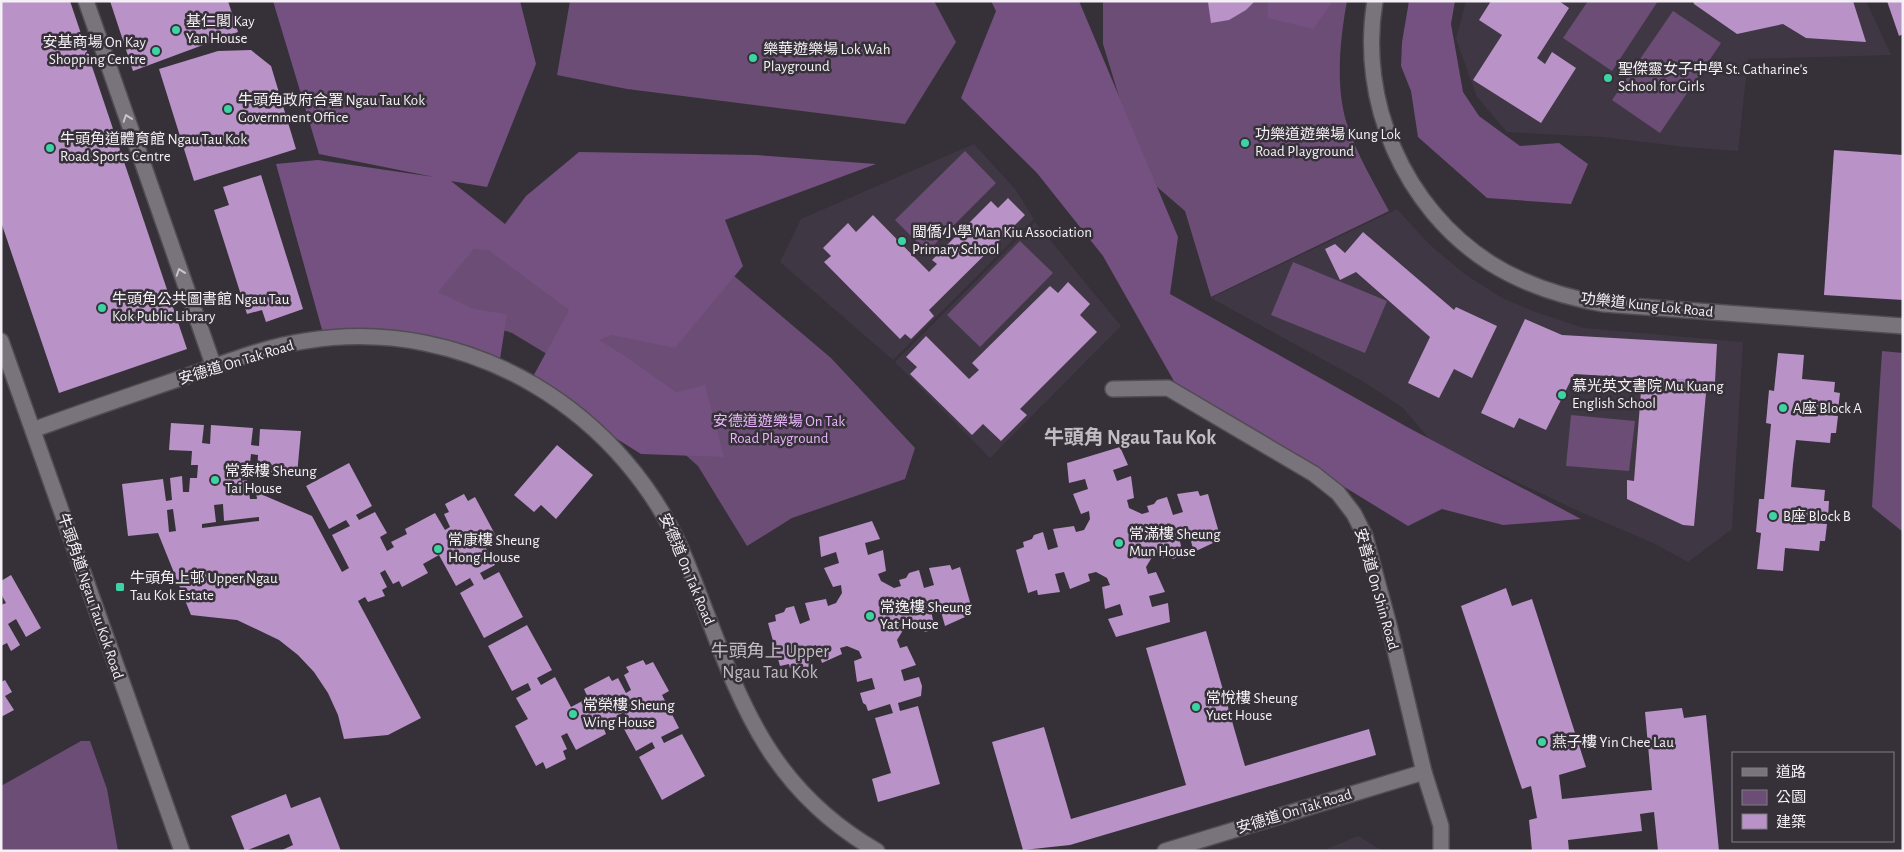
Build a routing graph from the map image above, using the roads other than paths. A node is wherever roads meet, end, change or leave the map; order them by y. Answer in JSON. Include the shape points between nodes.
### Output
{"nodes":[{"id":1,"x":86,"y":1,"type":"edge"},
{"id":2,"x":1376,"y":1,"type":"edge"},
{"id":3,"x":1903,"y":326,"type":"edge"},
{"id":4,"x":1,"y":341,"type":"edge"},
{"id":5,"x":214,"y":367,"type":"junction"},
{"id":6,"x":1113,"y":389,"type":"dead end"},
{"id":7,"x":33,"y":430,"type":"junction"},
{"id":8,"x":1424,"y":772,"type":"junction"},
{"id":9,"x":182,"y":851,"type":"edge"},
{"id":10,"x":877,"y":851,"type":"edge"},
{"id":11,"x":1164,"y":851,"type":"edge"},
{"id":12,"x":1441,"y":851,"type":"edge"}],
"edges":[{"from":5,"to":1,"type":"street","one_way":true},
{"from":2,"to":3,"type":"street","name":"功樂道 Kung Lok Road","via":[[1372,36],[1375,85],[1379,108],[1396,154],[1435,215],[1490,263],[1518,279],[1556,294],[1603,304]]},
{"from":4,"to":7,"type":"street","name":"牛頭角道 Ngau Tau Kok Road"},
{"from":5,"to":7,"type":"street","name":"安德道 On Tak Road"},
{"from":5,"to":10,"type":"street","name":"安德道 On Tak Road","via":[[256,352],[306,340],[356,337],[406,340],[459,351],[487,361],[531,383],[574,411],[630,465],[663,511],[737,690],[778,764],[812,804]]},
{"from":6,"to":8,"type":"street","name":"安善道 On Shin Road","via":[[1168,388],[1314,474],[1338,493],[1354,514],[1364,536]]},
{"from":7,"to":9,"type":"street","name":"牛頭角道 Ngau Tau Kok Road"},
{"from":8,"to":11,"type":"street","name":"安德道 On Tak Road"},
{"from":8,"to":12,"type":"street","name":"安善道 On Shin Road","via":[[1441,826]]}]}
